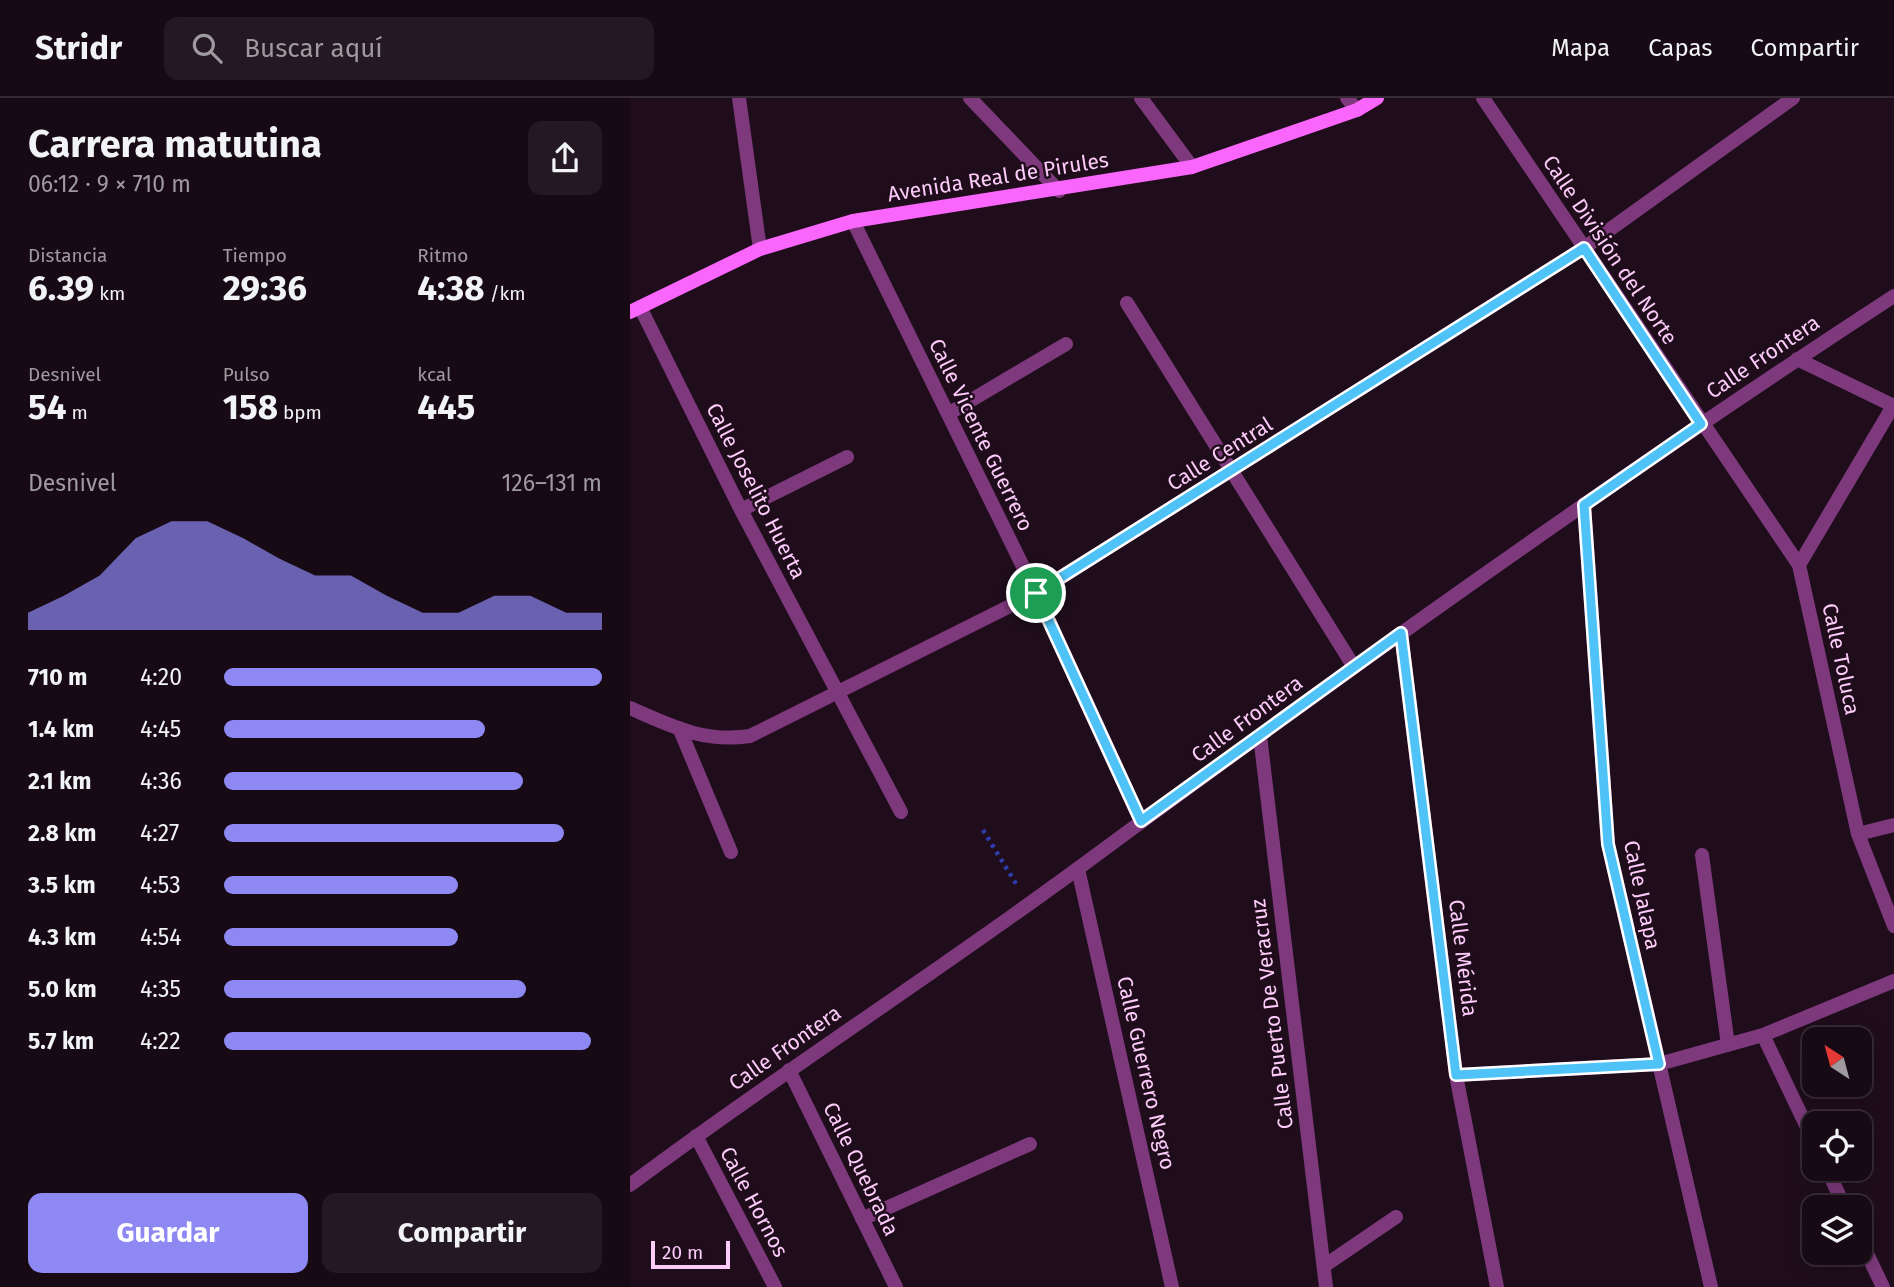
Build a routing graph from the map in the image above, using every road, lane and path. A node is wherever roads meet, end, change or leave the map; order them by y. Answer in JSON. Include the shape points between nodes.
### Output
{"nodes":[{"id":1,"x":739,"y":98,"type":"edge"},
{"id":2,"x":970,"y":98,"type":"edge"},
{"id":3,"x":1141,"y":98,"type":"edge"},
{"id":4,"x":1348,"y":98,"type":"edge"},
{"id":5,"x":1377,"y":98,"type":"edge"},
{"id":6,"x":1483,"y":98,"type":"edge"},
{"id":7,"x":1793,"y":98,"type":"edge"},
{"id":8,"x":1357,"y":110,"type":"junction"},
{"id":9,"x":1192,"y":167,"type":"junction"},
{"id":10,"x":1059,"y":191,"type":"junction"},
{"id":11,"x":853,"y":221,"type":"junction"},
{"id":12,"x":1584,"y":248,"type":"junction"},
{"id":13,"x":760,"y":249,"type":"junction"},
{"id":14,"x":1894,"y":296,"type":"edge"},
{"id":15,"x":1127,"y":303,"type":"dead end"},
{"id":16,"x":635,"y":310,"type":"edge"},
{"id":17,"x":1066,"y":344,"type":"dead end"},
{"id":18,"x":1797,"y":359,"type":"junction"},
{"id":19,"x":1894,"y":406,"type":"edge"},
{"id":20,"x":948,"y":414,"type":"junction"},
{"id":21,"x":1701,"y":424,"type":"junction"},
{"id":22,"x":847,"y":457,"type":"dead end"},
{"id":23,"x":1231,"y":473,"type":"junction"},
{"id":24,"x":1584,"y":505,"type":"junction"},
{"id":25,"x":741,"y":510,"type":"junction"},
{"id":26,"x":1799,"y":565,"type":"junction"},
{"id":27,"x":1036,"y":593,"type":"junction"},
{"id":28,"x":1401,"y":633,"type":"junction"},
{"id":29,"x":1354,"y":667,"type":"junction"},
{"id":30,"x":836,"y":692,"type":"junction"},
{"id":31,"x":630,"y":708,"type":"edge"},
{"id":32,"x":680,"y":730,"type":"junction"},
{"id":33,"x":1260,"y":736,"type":"junction"},
{"id":34,"x":901,"y":812,"type":"dead end"},
{"id":35,"x":1141,"y":821,"type":"junction"},
{"id":36,"x":1894,"y":825,"type":"edge"},
{"id":37,"x":983,"y":830,"type":"dead end"},
{"id":38,"x":1858,"y":834,"type":"junction"},
{"id":39,"x":731,"y":852,"type":"dead end"},
{"id":40,"x":1702,"y":855,"type":"dead end"},
{"id":41,"x":1078,"y":869,"type":"junction"},
{"id":42,"x":1028,"y":903,"type":"junction"},
{"id":43,"x":1894,"y":926,"type":"edge"},
{"id":44,"x":1894,"y":981,"type":"edge"},
{"id":45,"x":1763,"y":1035,"type":"junction"},
{"id":46,"x":1727,"y":1045,"type":"junction"},
{"id":47,"x":1659,"y":1064,"type":"junction"},
{"id":48,"x":789,"y":1070,"type":"junction"},
{"id":49,"x":1456,"y":1075,"type":"junction"},
{"id":50,"x":1802,"y":1116,"type":"edge"},
{"id":51,"x":696,"y":1136,"type":"junction"},
{"id":52,"x":1030,"y":1144,"type":"dead end"},
{"id":53,"x":630,"y":1185,"type":"edge"},
{"id":54,"x":1395,"y":1217,"type":"dead end"},
{"id":55,"x":862,"y":1219,"type":"junction"},
{"id":56,"x":1872,"y":1264,"type":"edge"},
{"id":57,"x":1324,"y":1266,"type":"junction"},
{"id":58,"x":775,"y":1287,"type":"edge"},
{"id":59,"x":895,"y":1287,"type":"edge"},
{"id":60,"x":1172,"y":1287,"type":"edge"},
{"id":61,"x":1326,"y":1287,"type":"edge"},
{"id":62,"x":1497,"y":1287,"type":"edge"},
{"id":63,"x":1711,"y":1287,"type":"edge"},
{"id":64,"x":1883,"y":1287,"type":"edge"}],
"edges":[{"from":1,"to":13,"type":"street"},
{"from":2,"to":10,"type":"street"},
{"from":3,"to":9,"type":"street"},
{"from":4,"to":8,"type":"street"},
{"from":5,"to":8,"type":"street","name":"Avenida Real de Pirules"},
{"from":6,"to":12,"type":"street","name":"Calle División del Norte"},
{"from":7,"to":12,"type":"street","name":"Calle Central"},
{"from":8,"to":9,"type":"street","name":"Avenida Real de Pirules"},
{"from":9,"to":10,"type":"street","name":"Avenida Real de Pirules"},
{"from":10,"to":11,"type":"street","name":"Avenida Real de Pirules"},
{"from":11,"to":13,"type":"street","name":"Avenida Real de Pirules"},
{"from":11,"to":20,"type":"street","name":"Calle Vicente Guerrero"},
{"from":12,"to":21,"type":"street","name":"Calle División del Norte"},
{"from":12,"to":23,"type":"street","name":"Calle Central"},
{"from":13,"to":16,"type":"street","name":"Avenida Real de Pirules"},
{"from":14,"to":18,"type":"street","name":"Calle Frontera"},
{"from":15,"to":23,"type":"street"},
{"from":16,"to":25,"type":"street","name":"Calle Joselito Huerta"},
{"from":17,"to":20,"type":"street"},
{"from":18,"to":19,"type":"street"},
{"from":18,"to":21,"type":"street","name":"Calle Frontera"},
{"from":19,"to":26,"type":"street"},
{"from":20,"to":27,"type":"street","name":"Calle Vicente Guerrero"},
{"from":21,"to":24,"type":"street","name":"Calle Frontera"},
{"from":21,"to":26,"type":"street","name":"Calle Toluca"},
{"from":22,"to":25,"type":"street"},
{"from":23,"to":27,"type":"street","name":"Calle Central"},
{"from":23,"to":29,"type":"street"},
{"from":24,"to":28,"type":"street","name":"Calle Frontera"},
{"from":24,"to":47,"type":"street","name":"Calle Jalapa","via":[[1608,844]]},
{"from":25,"to":30,"type":"street","name":"Calle Joselito Huerta"},
{"from":26,"to":38,"type":"street","name":"Calle Toluca"},
{"from":27,"to":30,"type":"street","name":"Calle Central"},
{"from":27,"to":35,"type":"street","name":"Calle Vicente Guerrero"},
{"from":28,"to":29,"type":"street","name":"Calle Frontera"},
{"from":28,"to":49,"type":"street","name":"Calle Mérida"},
{"from":29,"to":33,"type":"street","name":"Calle Frontera"},
{"from":30,"to":32,"type":"street","name":"Calle Central","via":[[750,736],[724,740]]},
{"from":30,"to":34,"type":"street","name":"Calle Joselito Huerta"},
{"from":31,"to":32,"type":"street","name":"Calle Central"},
{"from":32,"to":39,"type":"street"},
{"from":33,"to":35,"type":"street","name":"Calle Frontera"},
{"from":33,"to":57,"type":"street","name":"Calle Puerto De Veracruz"},
{"from":35,"to":41,"type":"street","name":"Calle Frontera"},
{"from":36,"to":38,"type":"street"},
{"from":37,"to":42,"type":"path"},
{"from":38,"to":43,"type":"street","name":"Calle Toluca"},
{"from":40,"to":46,"type":"street"},
{"from":41,"to":42,"type":"street","name":"Calle Frontera"},
{"from":41,"to":60,"type":"street","name":"Calle Guerrero Negro"},
{"from":42,"to":48,"type":"street","name":"Calle Frontera"},
{"from":44,"to":45,"type":"street"},
{"from":45,"to":46,"type":"street"},
{"from":45,"to":50,"type":"street"},
{"from":46,"to":47,"type":"street"},
{"from":47,"to":49,"type":"street"},
{"from":47,"to":63,"type":"street","name":"Calle Jalapa"},
{"from":48,"to":51,"type":"street","name":"Calle Frontera"},
{"from":48,"to":55,"type":"street","name":"Calle Quebrada"},
{"from":49,"to":62,"type":"street","name":"Calle Mérida"},
{"from":51,"to":53,"type":"street","name":"Calle Frontera"},
{"from":51,"to":58,"type":"street","name":"Calle Hornos"},
{"from":52,"to":55,"type":"street"},
{"from":54,"to":57,"type":"street"},
{"from":55,"to":59,"type":"street","name":"Calle Quebrada"},
{"from":56,"to":64,"type":"street"},
{"from":57,"to":61,"type":"street","name":"Calle Puerto De Veracruz"}]}
